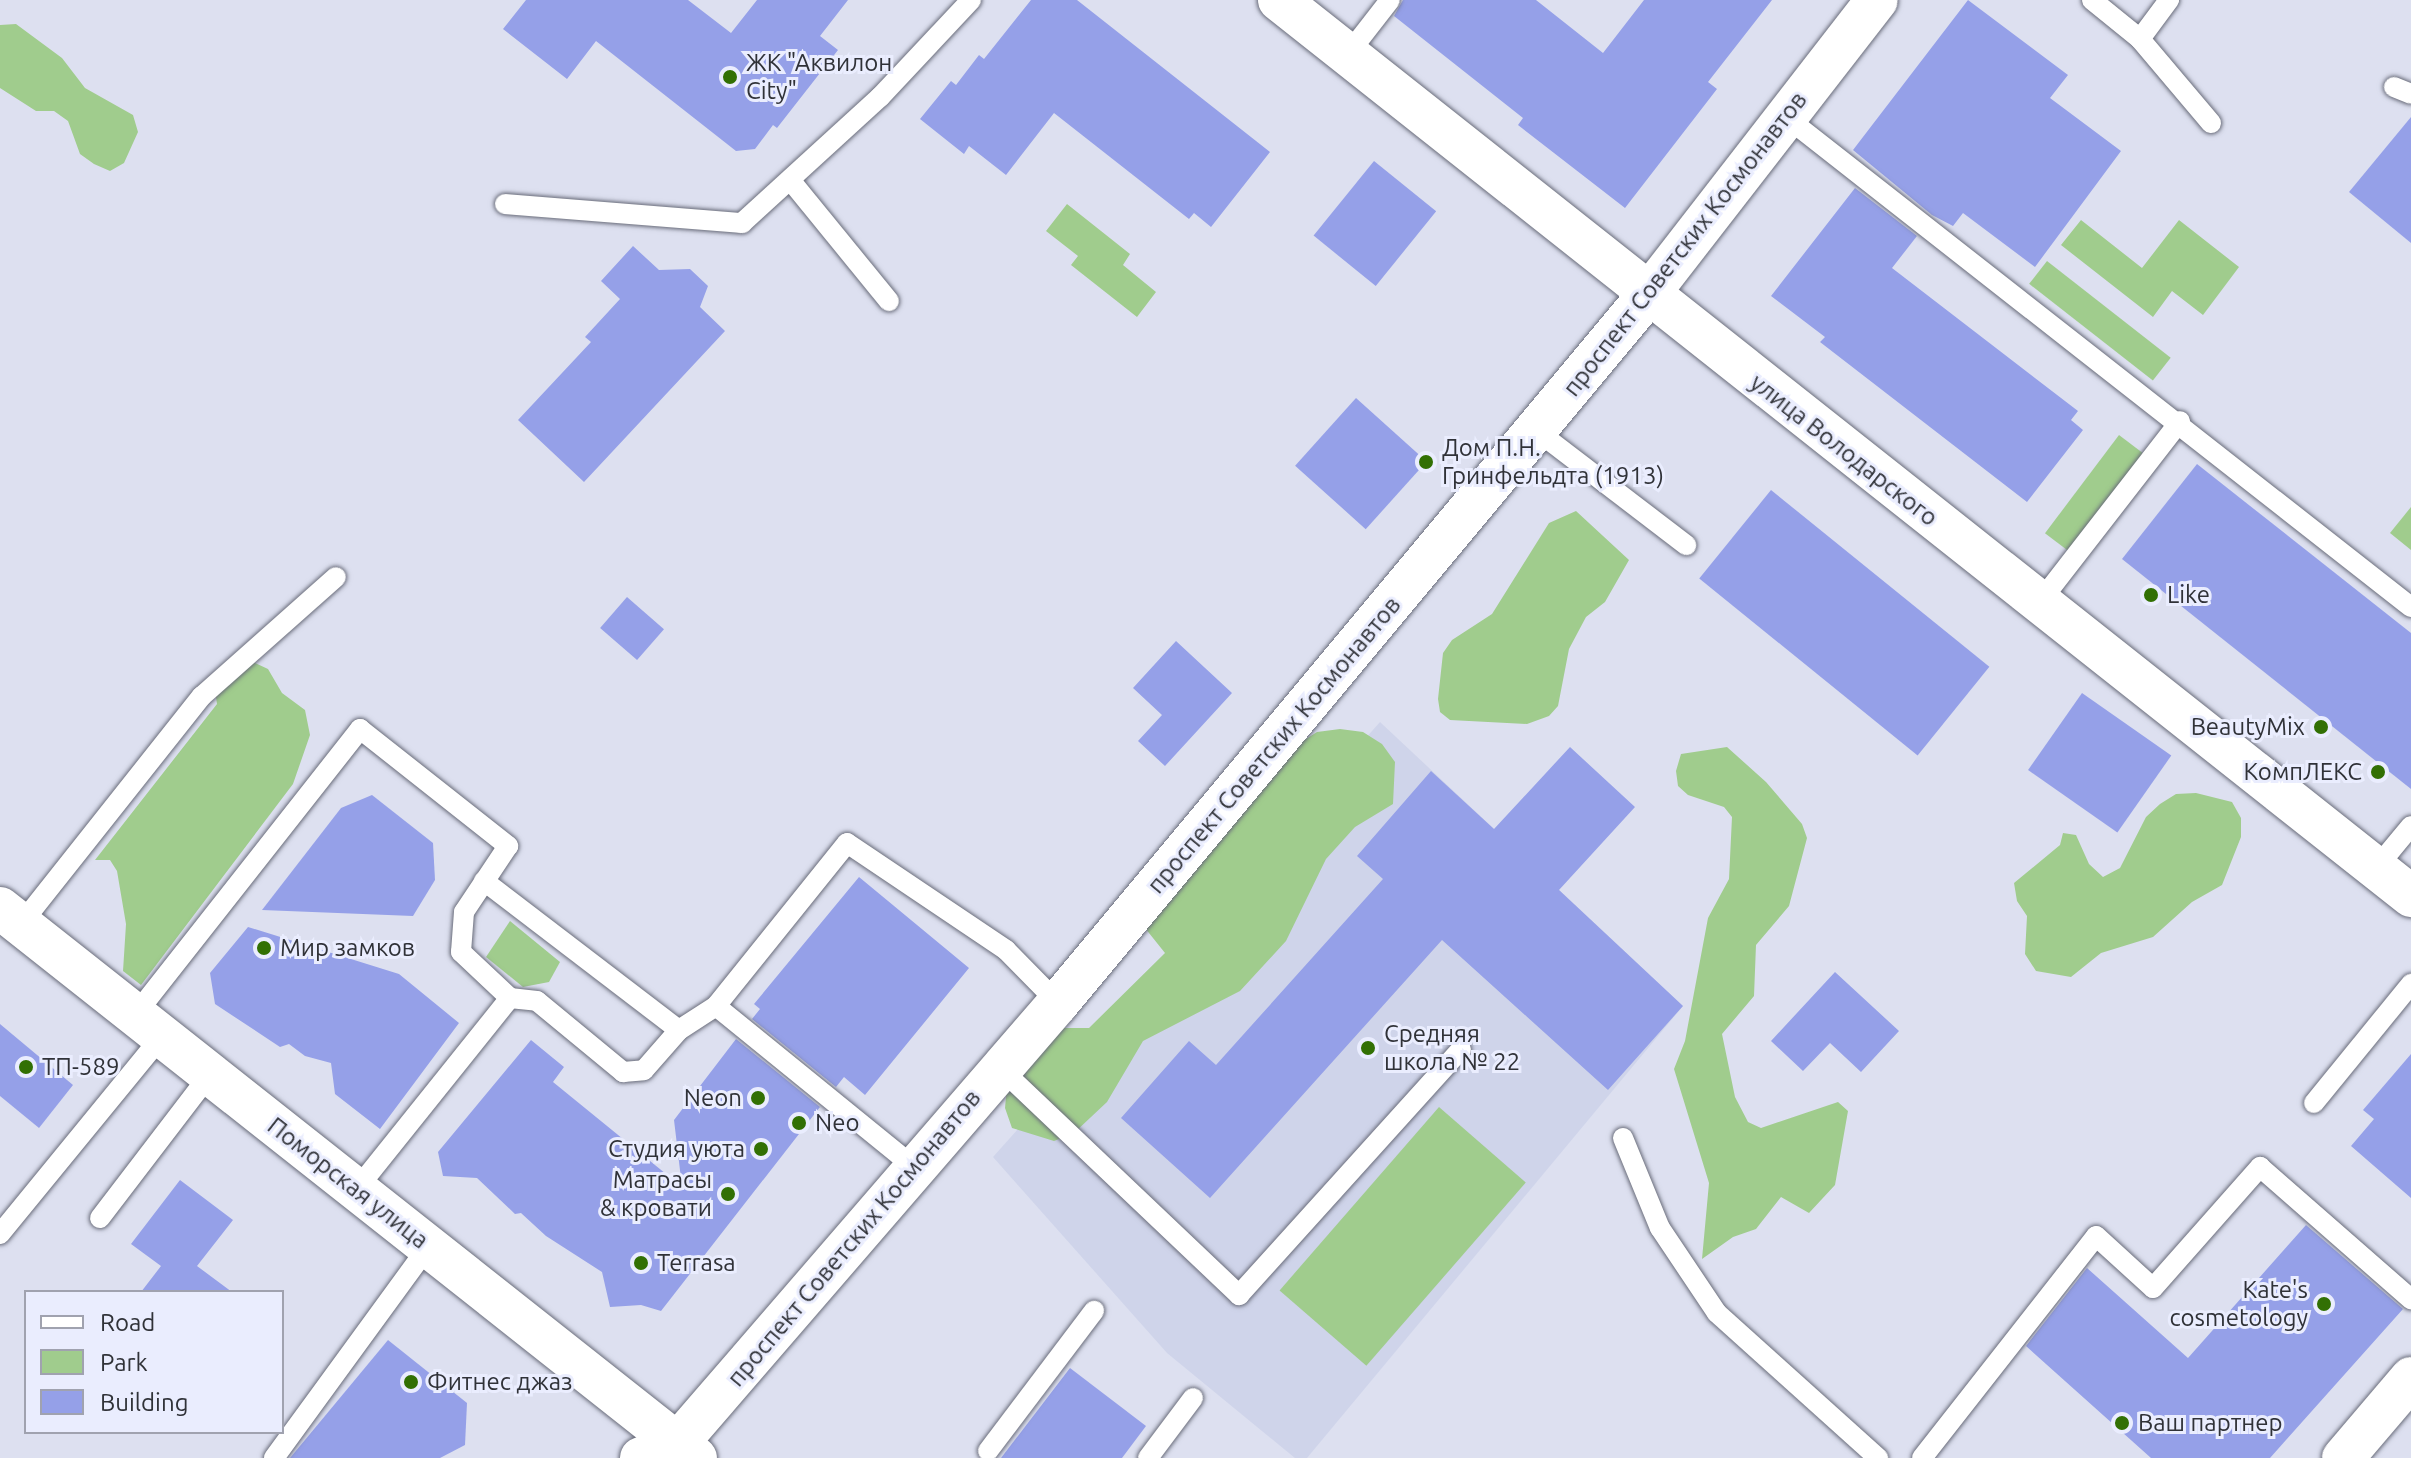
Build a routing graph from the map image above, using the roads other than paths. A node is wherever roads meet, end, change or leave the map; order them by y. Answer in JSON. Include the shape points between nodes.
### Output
{"nodes":[{"id":1,"x":971,"y":0,"type":"edge"},
{"id":2,"x":1279,"y":0,"type":"edge"},
{"id":3,"x":1390,"y":0,"type":"edge"},
{"id":4,"x":2092,"y":0,"type":"edge"},
{"id":5,"x":2169,"y":0,"type":"edge"},
{"id":6,"x":1868,"y":3,"type":"edge"},
{"id":7,"x":2140,"y":39,"type":"junction"},
{"id":8,"x":1348,"y":54,"type":"junction"},
{"id":9,"x":1786,"y":117,"type":"junction"},
{"id":10,"x":2211,"y":123,"type":"dead end"},
{"id":11,"x":791,"y":181,"type":"junction"},
{"id":12,"x":505,"y":204,"type":"dead end"},
{"id":13,"x":1648,"y":295,"type":"junction"},
{"id":14,"x":889,"y":301,"type":"dead end"},
{"id":15,"x":2180,"y":421,"type":"junction"},
{"id":16,"x":1537,"y":431,"type":"junction"},
{"id":17,"x":1686,"y":545,"type":"dead end"},
{"id":18,"x":336,"y":577,"type":"dead end"},
{"id":19,"x":2039,"y":603,"type":"junction"},
{"id":20,"x":2411,"y":607,"type":"edge"},
{"id":21,"x":2411,"y":826,"type":"edge"},
{"id":22,"x":2377,"y":867,"type":"junction"},
{"id":23,"x":484,"y":881,"type":"junction"},
{"id":24,"x":2411,"y":896,"type":"edge"},
{"id":25,"x":10,"y":916,"type":"edge"},
{"id":26,"x":2411,"y":984,"type":"edge"},
{"id":27,"x":510,"y":998,"type":"junction"},
{"id":28,"x":1058,"y":1003,"type":"junction"},
{"id":29,"x":716,"y":1006,"type":"junction"},
{"id":30,"x":149,"y":1026,"type":"junction"},
{"id":31,"x":679,"y":1030,"type":"junction"},
{"id":32,"x":1461,"y":1049,"type":"dead end"},
{"id":33,"x":1000,"y":1068,"type":"junction"},
{"id":34,"x":210,"y":1074,"type":"junction"},
{"id":35,"x":2314,"y":1103,"type":"dead end"},
{"id":36,"x":1623,"y":1138,"type":"dead end"},
{"id":37,"x":913,"y":1166,"type":"junction"},
{"id":38,"x":356,"y":1190,"type":"junction"},
{"id":39,"x":100,"y":1218,"type":"dead end"},
{"id":40,"x":0,"y":1234,"type":"edge"},
{"id":41,"x":428,"y":1247,"type":"junction"},
{"id":42,"x":2411,"y":1299,"type":"edge"},
{"id":43,"x":1094,"y":1311,"type":"dead end"},
{"id":44,"x":2411,"y":1378,"type":"edge"},
{"id":45,"x":1193,"y":1398,"type":"dead end"},
{"id":46,"x":988,"y":1451,"type":"dead end"},
{"id":47,"x":672,"y":1453,"type":"edge"},
{"id":48,"x":274,"y":1458,"type":"edge"},
{"id":49,"x":1148,"y":1458,"type":"edge"},
{"id":50,"x":1878,"y":1458,"type":"edge"},
{"id":51,"x":1922,"y":1458,"type":"edge"},
{"id":52,"x":2343,"y":1458,"type":"edge"}],
"edges":[{"from":1,"to":11,"type":"lane"},
{"from":2,"to":8,"type":"street","name":"улица Володарского"},
{"from":3,"to":8,"type":"lane"},
{"from":4,"to":7,"type":"lane"},
{"from":5,"to":7,"type":"lane"},
{"from":6,"to":9,"type":"street","name":"проспект Советских Космонавтов"},
{"from":7,"to":10,"type":"lane"},
{"from":8,"to":13,"type":"street","name":"улица Володарского"},
{"from":9,"to":13,"type":"street","name":"проспект Советских Космонавтов"},
{"from":9,"to":15,"type":"lane"},
{"from":11,"to":12,"type":"lane","via":[[742,223]]},
{"from":11,"to":14,"type":"lane"},
{"from":13,"to":16,"type":"street","name":"проспект Советских Космонавтов"},
{"from":13,"to":19,"type":"street","name":"улица Володарского"},
{"from":15,"to":19,"type":"lane"},
{"from":15,"to":20,"type":"lane"},
{"from":16,"to":17,"type":"lane"},
{"from":16,"to":28,"type":"street","name":"проспект Советских Космонавтов"},
{"from":18,"to":25,"type":"lane","via":[[202,696]]},
{"from":19,"to":22,"type":"street","name":"улица Володарского"},
{"from":21,"to":22,"type":"lane"},
{"from":22,"to":24,"type":"street","name":"улица Володарского"},
{"from":23,"to":27,"type":"lane","via":[[464,912],[461,952]]},
{"from":23,"to":30,"type":"lane","via":[[508,846],[360,729]]},
{"from":23,"to":31,"type":"lane"},
{"from":25,"to":30,"type":"street","name":"Поморская улица"},
{"from":26,"to":35,"type":"lane"},
{"from":27,"to":31,"type":"lane","via":[[537,1001],[623,1072],[644,1070]]},
{"from":27,"to":38,"type":"lane"},
{"from":28,"to":29,"type":"lane","via":[[1006,950],[847,843]]},
{"from":28,"to":33,"type":"street","name":"проспект Советских Космонавтов"},
{"from":29,"to":31,"type":"lane"},
{"from":29,"to":37,"type":"lane"},
{"from":30,"to":34,"type":"street","name":"Поморская улица"},
{"from":30,"to":40,"type":"lane"},
{"from":32,"to":33,"type":"lane","via":[[1239,1295]]},
{"from":33,"to":37,"type":"street","name":"проспект Советских Космонавтов"},
{"from":34,"to":38,"type":"street","name":"Поморская улица"},
{"from":34,"to":39,"type":"lane"},
{"from":36,"to":50,"type":"lane","via":[[1660,1228],[1717,1313]]},
{"from":37,"to":47,"type":"street","name":"проспект Советских Космонавтов"},
{"from":38,"to":41,"type":"street","name":"Поморская улица"},
{"from":41,"to":47,"type":"street","name":"Поморская улица"},
{"from":41,"to":48,"type":"lane"},
{"from":42,"to":51,"type":"lane","via":[[2260,1167],[2153,1288],[2096,1236]]},
{"from":43,"to":46,"type":"lane"},
{"from":44,"to":52,"type":"street"},
{"from":45,"to":49,"type":"lane"}]}
